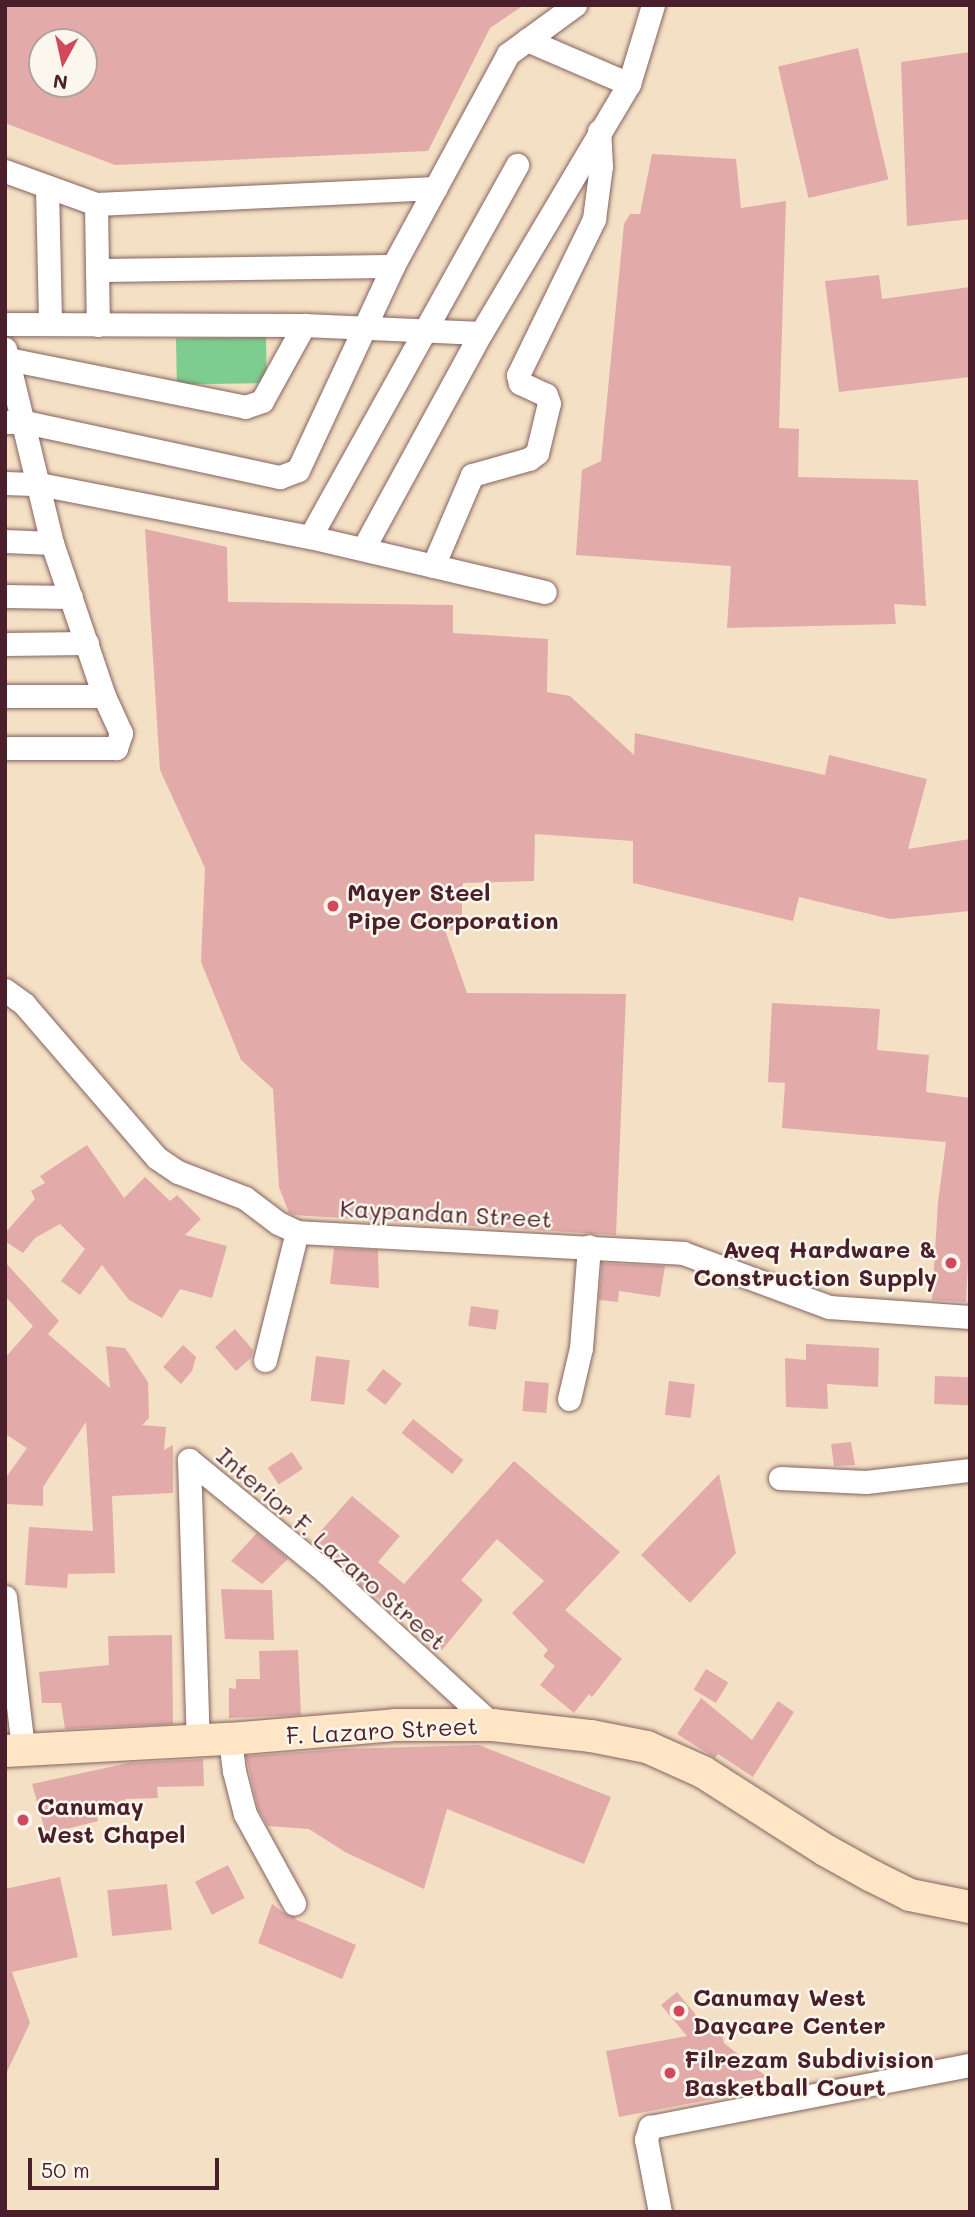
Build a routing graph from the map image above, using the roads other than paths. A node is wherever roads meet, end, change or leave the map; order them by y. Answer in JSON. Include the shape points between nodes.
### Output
{"nodes":[{"id":1,"x":575,"y":5,"type":"edge"},
{"id":2,"x":653,"y":5,"type":"edge"},
{"id":3,"x":527,"y":40,"type":"junction"},
{"id":4,"x":629,"y":84,"type":"junction"},
{"id":5,"x":599,"y":131,"type":"junction"},
{"id":6,"x":517,"y":166,"type":"dead end"},
{"id":7,"x":5,"y":171,"type":"edge"},
{"id":8,"x":47,"y":188,"type":"junction"},
{"id":9,"x":436,"y":188,"type":"junction"},
{"id":10,"x":96,"y":204,"type":"junction"},
{"id":11,"x":393,"y":265,"type":"junction"},
{"id":12,"x":97,"y":270,"type":"junction"},
{"id":13,"x":5,"y":324,"type":"edge"},
{"id":14,"x":50,"y":324,"type":"junction"},
{"id":15,"x":98,"y":325,"type":"junction"},
{"id":16,"x":304,"y":325,"type":"junction"},
{"id":17,"x":367,"y":327,"type":"junction"},
{"id":18,"x":426,"y":328,"type":"junction"},
{"id":19,"x":481,"y":333,"type":"junction"},
{"id":20,"x":8,"y":366,"type":"edge"},
{"id":21,"x":15,"y":422,"type":"edge"},
{"id":22,"x":5,"y":483,"type":"edge"},
{"id":23,"x":39,"y":484,"type":"junction"},
{"id":24,"x":310,"y":537,"type":"junction"},
{"id":25,"x":5,"y":541,"type":"edge"},
{"id":26,"x":52,"y":542,"type":"junction"},
{"id":27,"x":363,"y":549,"type":"junction"},
{"id":28,"x":433,"y":566,"type":"junction"},
{"id":29,"x":545,"y":592,"type":"dead end"},
{"id":30,"x":5,"y":596,"type":"edge"},
{"id":31,"x":71,"y":597,"type":"junction"},
{"id":32,"x":87,"y":643,"type":"junction"},
{"id":33,"x":5,"y":644,"type":"edge"},
{"id":34,"x":5,"y":696,"type":"edge"},
{"id":35,"x":104,"y":696,"type":"junction"},
{"id":36,"x":5,"y":748,"type":"edge"},
{"id":37,"x":5,"y":990,"type":"edge"},
{"id":38,"x":297,"y":1232,"type":"junction"},
{"id":39,"x":589,"y":1246,"type":"junction"},
{"id":40,"x":970,"y":1317,"type":"edge"},
{"id":41,"x":265,"y":1360,"type":"dead end"},
{"id":42,"x":569,"y":1399,"type":"dead end"},
{"id":43,"x":970,"y":1470,"type":"edge"},
{"id":44,"x":780,"y":1478,"type":"dead end"},
{"id":45,"x":5,"y":1597,"type":"edge"},
{"id":46,"x":493,"y":1725,"type":"junction"},
{"id":47,"x":230,"y":1739,"type":"junction"},
{"id":48,"x":198,"y":1740,"type":"junction"},
{"id":49,"x":14,"y":1750,"type":"edge"},
{"id":50,"x":294,"y":1903,"type":"dead end"},
{"id":51,"x":970,"y":1907,"type":"edge"},
{"id":52,"x":970,"y":2065,"type":"edge"},
{"id":53,"x":660,"y":2212,"type":"edge"}],
"edges":[{"from":1,"to":3,"type":"street"},
{"from":2,"to":4,"type":"street"},
{"from":3,"to":4,"type":"street"},
{"from":3,"to":9,"type":"street","via":[[508,54]]},
{"from":4,"to":5,"type":"street"},
{"from":5,"to":19,"type":"street"},
{"from":5,"to":28,"type":"street","via":[[601,166],[594,219],[519,375],[520,383],[546,395],[549,403],[537,453],[472,475]]},
{"from":6,"to":18,"type":"street"},
{"from":7,"to":8,"type":"street"},
{"from":8,"to":10,"type":"street"},
{"from":8,"to":14,"type":"street"},
{"from":9,"to":10,"type":"street"},
{"from":9,"to":11,"type":"street"},
{"from":10,"to":12,"type":"street"},
{"from":11,"to":12,"type":"street"},
{"from":11,"to":17,"type":"street"},
{"from":12,"to":15,"type":"street"},
{"from":13,"to":14,"type":"street"},
{"from":14,"to":15,"type":"street"},
{"from":15,"to":16,"type":"street"},
{"from":16,"to":17,"type":"street"},
{"from":16,"to":20,"type":"street","via":[[262,401],[245,407]]},
{"from":17,"to":18,"type":"street"},
{"from":17,"to":21,"type":"street","via":[[298,470],[280,477]]},
{"from":18,"to":19,"type":"street"},
{"from":18,"to":24,"type":"street"},
{"from":19,"to":27,"type":"street"},
{"from":20,"to":21,"type":"street"},
{"from":21,"to":23,"type":"street"},
{"from":22,"to":23,"type":"street"},
{"from":23,"to":24,"type":"street"},
{"from":23,"to":26,"type":"street"},
{"from":24,"to":27,"type":"street"},
{"from":25,"to":26,"type":"street"},
{"from":26,"to":31,"type":"street"},
{"from":27,"to":28,"type":"street"},
{"from":28,"to":29,"type":"street"},
{"from":30,"to":31,"type":"street"},
{"from":31,"to":32,"type":"street"},
{"from":32,"to":33,"type":"street"},
{"from":32,"to":35,"type":"street"},
{"from":34,"to":35,"type":"street"},
{"from":35,"to":36,"type":"street","via":[[121,733],[116,748]]},
{"from":37,"to":38,"type":"street","name":"Kaypandan Street","via":[[24,1004],[157,1158],[178,1172],[245,1198]]},
{"from":38,"to":39,"type":"street","name":"Kaypandan Street"},
{"from":38,"to":41,"type":"street"},
{"from":39,"to":40,"type":"street","name":"Kaypandan Street","via":[[683,1252],[829,1307]]},
{"from":39,"to":42,"type":"street","via":[[581,1348]]},
{"from":43,"to":44,"type":"street","via":[[866,1482]]},
{"from":45,"to":49,"type":"street"},
{"from":46,"to":47,"type":"street","name":"F. Lazaro Street","via":[[395,1725]]},
{"from":46,"to":48,"type":"street","name":"Interior F. Lazaro Street","via":[[326,1572],[189,1460]]},
{"from":46,"to":51,"type":"street","name":"F. Lazaro Street","via":[[591,1735],[647,1747],[703,1772],[825,1850],[910,1895]]},
{"from":47,"to":48,"type":"street","name":"F. Lazaro Street"},
{"from":47,"to":50,"type":"street","via":[[245,1815]]},
{"from":48,"to":49,"type":"street","name":"F. Lazaro Street"},
{"from":52,"to":53,"type":"street","via":[[650,2127],[646,2139]]}]}
